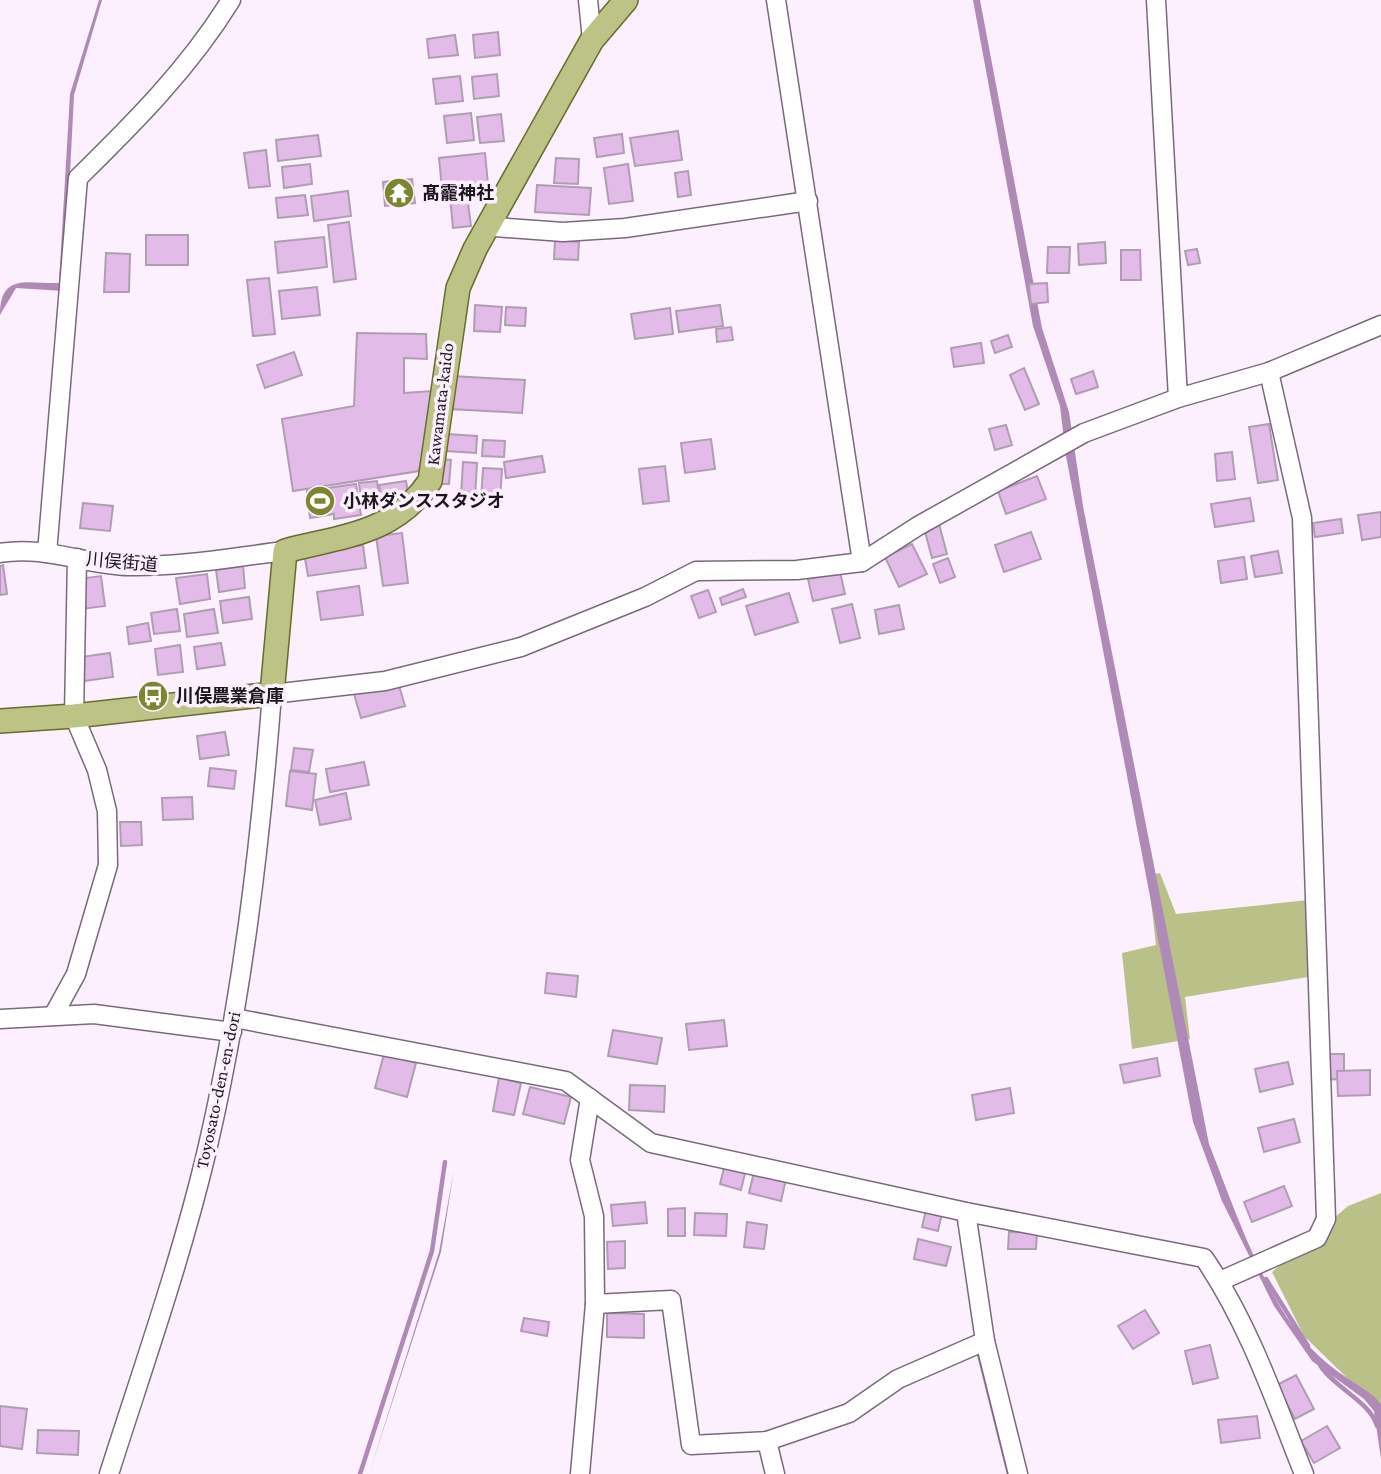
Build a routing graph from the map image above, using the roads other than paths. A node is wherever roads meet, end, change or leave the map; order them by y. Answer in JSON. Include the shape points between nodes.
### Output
{"nodes":[{"id":1,"x":231,"y":0,"type":"edge"},
{"id":2,"x":588,"y":0,"type":"edge"},
{"id":3,"x":626,"y":0,"type":"edge"},
{"id":4,"x":776,"y":0,"type":"edge"},
{"id":5,"x":1156,"y":0,"type":"edge"},
{"id":6,"x":592,"y":40,"type":"junction"},
{"id":7,"x":808,"y":201,"type":"junction"},
{"id":8,"x":489,"y":223,"type":"junction"},
{"id":9,"x":1381,"y":324,"type":"edge"},
{"id":10,"x":1269,"y":372,"type":"junction"},
{"id":11,"x":1178,"y":398,"type":"junction"},
{"id":12,"x":285,"y":551,"type":"junction"},
{"id":13,"x":47,"y":552,"type":"junction"},
{"id":14,"x":0,"y":553,"type":"edge"},
{"id":15,"x":77,"y":558,"type":"junction"},
{"id":16,"x":862,"y":562,"type":"junction"},
{"id":17,"x":272,"y":694,"type":"junction"},
{"id":18,"x":74,"y":716,"type":"junction"},
{"id":19,"x":0,"y":721,"type":"edge"},
{"id":20,"x":52,"y":1016,"type":"junction"},
{"id":21,"x":0,"y":1019,"type":"edge"},
{"id":22,"x":233,"y":1025,"type":"junction"},
{"id":23,"x":590,"y":1098,"type":"junction"},
{"id":24,"x":966,"y":1212,"type":"junction"},
{"id":25,"x":1220,"y":1281,"type":"junction"},
{"id":26,"x":595,"y":1304,"type":"junction"},
{"id":27,"x":985,"y":1340,"type":"junction"},
{"id":28,"x":767,"y":1441,"type":"junction"},
{"id":29,"x":108,"y":1474,"type":"edge"},
{"id":30,"x":580,"y":1474,"type":"edge"},
{"id":31,"x":775,"y":1474,"type":"edge"},
{"id":32,"x":1018,"y":1474,"type":"edge"},
{"id":33,"x":1304,"y":1474,"type":"edge"}],
"edges":[{"from":1,"to":13,"type":"street","via":[[160,96],[78,178]]},
{"from":2,"to":6,"type":"street"},
{"from":3,"to":6,"type":"main road","name":"Kawamata-kaido"},
{"from":4,"to":7,"type":"street"},
{"from":5,"to":11,"type":"street"},
{"from":6,"to":8,"type":"main road","name":"Kawamata-kaido"},
{"from":7,"to":8,"type":"street","via":[[625,228],[564,232]]},
{"from":7,"to":16,"type":"street"},
{"from":8,"to":12,"type":"main road","name":"Kawamata-kaido","via":[[458,288],[452,312],[430,481],[417,501],[398,517]]},
{"from":9,"to":10,"type":"street"},
{"from":10,"to":11,"type":"street"},
{"from":10,"to":25,"type":"street","via":[[1302,518],[1326,1219],[1318,1238]]},
{"from":11,"to":16,"type":"street","via":[[1084,433]]},
{"from":12,"to":15,"type":"street","name":"川俣街道","via":[[163,566],[125,566]]},
{"from":12,"to":17,"type":"main road"},
{"from":13,"to":14,"type":"street","name":"川俣街道"},
{"from":13,"to":15,"type":"street","name":"川俣街道"},
{"from":15,"to":18,"type":"street"},
{"from":16,"to":17,"type":"street","via":[[797,570],[696,571],[522,647],[385,681]]},
{"from":17,"to":18,"type":"main road"},
{"from":17,"to":22,"type":"street","name":"Toyosato-den-en-dori","via":[[264,797]]},
{"from":18,"to":19,"type":"main road"},
{"from":18,"to":20,"type":"street","via":[[97,770],[107,811],[108,865],[76,974]]},
{"from":20,"to":21,"type":"street"},
{"from":20,"to":22,"type":"street","via":[[94,1014]]},
{"from":22,"to":23,"type":"street","via":[[566,1081]]},
{"from":22,"to":29,"type":"street","name":"Toyosato-den-en-dori","via":[[178,1253]]},
{"from":23,"to":24,"type":"street","via":[[651,1143]]},
{"from":23,"to":26,"type":"street","via":[[580,1160],[594,1216]]},
{"from":24,"to":25,"type":"street","via":[[1204,1258]]},
{"from":24,"to":27,"type":"street"},
{"from":25,"to":33,"type":"street","via":[[1262,1368]]},
{"from":26,"to":28,"type":"street","via":[[671,1300],[691,1445]]},
{"from":26,"to":30,"type":"street"},
{"from":27,"to":28,"type":"street","via":[[898,1378],[849,1413]]},
{"from":27,"to":32,"type":"street"},
{"from":28,"to":31,"type":"street"}]}
